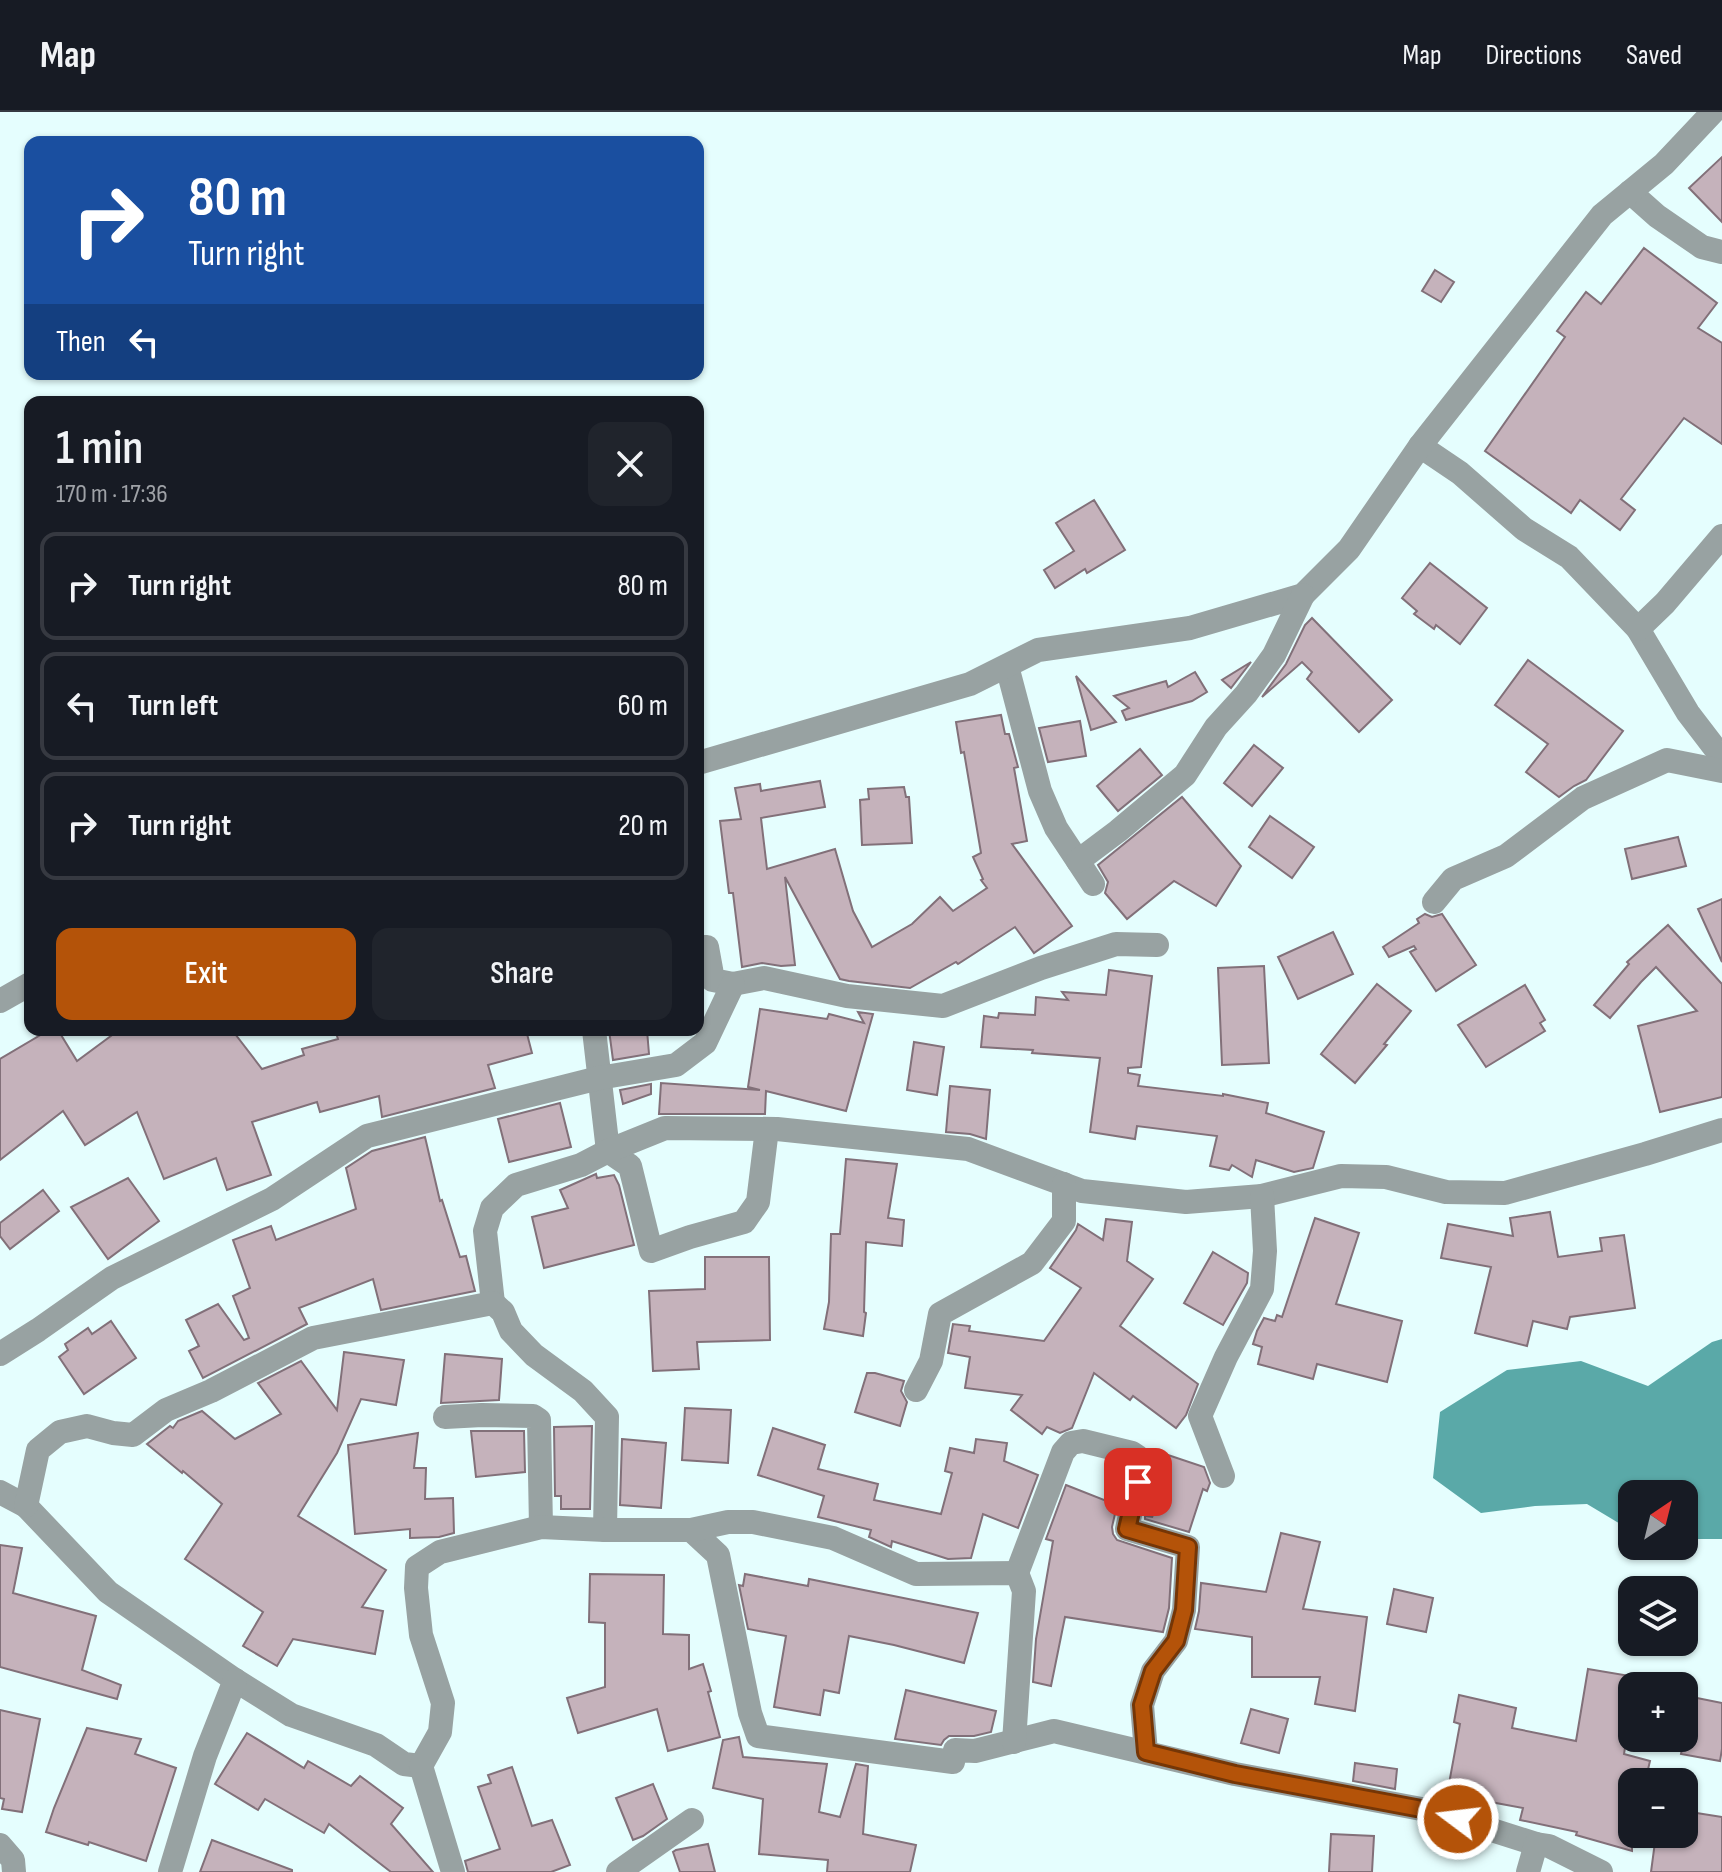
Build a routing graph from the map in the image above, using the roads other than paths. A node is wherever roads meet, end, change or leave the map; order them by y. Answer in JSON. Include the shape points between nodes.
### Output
{"nodes":[{"id":1,"x":1713,"y":112,"type":"edge"},
{"id":2,"x":1630,"y":192,"type":"junction"},
{"id":3,"x":1722,"y":252,"type":"edge"},
{"id":4,"x":1420,"y":446,"type":"junction"},
{"id":5,"x":1722,"y":536,"type":"edge"},
{"id":6,"x":1303,"y":595,"type":"junction"},
{"id":7,"x":1638,"y":629,"type":"junction"},
{"id":8,"x":1007,"y":666,"type":"junction"},
{"id":9,"x":1722,"y":753,"type":"edge"},
{"id":10,"x":704,"y":761,"type":"edge"},
{"id":11,"x":1722,"y":771,"type":"edge"},
{"id":12,"x":1078,"y":861,"type":"junction"},
{"id":13,"x":1093,"y":884,"type":"dead end"},
{"id":14,"x":1434,"y":902,"type":"dead end"},
{"id":15,"x":1157,"y":945,"type":"dead end"},
{"id":16,"x":704,"y":947,"type":"edge"},
{"id":17,"x":733,"y":984,"type":"junction"},
{"id":18,"x":24,"y":987,"type":"edge"},
{"id":19,"x":0,"y":1001,"type":"edge"},
{"id":20,"x":595,"y":1036,"type":"edge"},
{"id":21,"x":599,"y":1078,"type":"junction"},
{"id":22,"x":767,"y":1129,"type":"junction"},
{"id":23,"x":1722,"y":1130,"type":"edge"},
{"id":24,"x":608,"y":1151,"type":"junction"},
{"id":25,"x":1064,"y":1184,"type":"junction"},
{"id":26,"x":1262,"y":1196,"type":"junction"},
{"id":27,"x":493,"y":1303,"type":"junction"},
{"id":28,"x":0,"y":1354,"type":"edge"},
{"id":29,"x":916,"y":1390,"type":"dead end"},
{"id":30,"x":445,"y":1417,"type":"dead end"},
{"id":31,"x":1223,"y":1476,"type":"dead end"},
{"id":32,"x":0,"y":1492,"type":"edge"},
{"id":33,"x":26,"y":1506,"type":"junction"},
{"id":34,"x":541,"y":1527,"type":"junction"},
{"id":35,"x":605,"y":1530,"type":"junction"},
{"id":36,"x":691,"y":1530,"type":"junction"},
{"id":37,"x":1017,"y":1573,"type":"junction"},
{"id":38,"x":235,"y":1680,"type":"junction"},
{"id":39,"x":1014,"y":1742,"type":"junction"},
{"id":40,"x":1146,"y":1752,"type":"junction"},
{"id":41,"x":421,"y":1766,"type":"junction"},
{"id":42,"x":692,"y":1820,"type":"dead end"},
{"id":43,"x":1536,"y":1844,"type":"junction"},
{"id":44,"x":0,"y":1845,"type":"edge"},
{"id":45,"x":14,"y":1872,"type":"edge"},
{"id":46,"x":170,"y":1872,"type":"edge"},
{"id":47,"x":453,"y":1872,"type":"edge"},
{"id":48,"x":618,"y":1872,"type":"edge"},
{"id":49,"x":1528,"y":1872,"type":"edge"},
{"id":50,"x":1601,"y":1872,"type":"edge"}],
"edges":[{"from":1,"to":2,"type":"street"},
{"from":2,"to":3,"type":"street","via":[[1702,247]]},
{"from":2,"to":4,"type":"street","via":[[1602,215]]},
{"from":4,"to":6,"type":"street","via":[[1349,549]]},
{"from":4,"to":7,"type":"street","via":[[1524,529],[1569,557]]},
{"from":5,"to":7,"type":"street"},
{"from":6,"to":8,"type":"street","via":[[1190,628],[1038,650]]},
{"from":6,"to":12,"type":"street","via":[[1274,655],[1185,775]]},
{"from":7,"to":9,"type":"street","via":[[1688,713]]},
{"from":8,"to":10,"type":"street","via":[[970,684]]},
{"from":8,"to":12,"type":"street","via":[[1040,791]]},
{"from":11,"to":14,"type":"street","via":[[1667,760],[1611,785],[1583,798],[1506,856],[1453,879]]},
{"from":12,"to":13,"type":"street"},
{"from":15,"to":17,"type":"street","via":[[1116,944],[943,1006],[847,996],[764,978]]},
{"from":16,"to":17,"type":"street","via":[[713,980]]},
{"from":17,"to":21,"type":"street","via":[[705,1043],[676,1065]]},
{"from":18,"to":19,"type":"street"},
{"from":20,"to":21,"type":"street"},
{"from":21,"to":24,"type":"street"},
{"from":21,"to":28,"type":"street","via":[[367,1136],[272,1199],[112,1278]]},
{"from":22,"to":24,"type":"street","via":[[665,1128]]},
{"from":22,"to":24,"type":"street","via":[[758,1202],[744,1222],[651,1251],[630,1166]]},
{"from":22,"to":25,"type":"street","via":[[968,1149]]},
{"from":23,"to":26,"type":"street","via":[[1505,1193],[1446,1192],[1386,1177],[1341,1176]]},
{"from":24,"to":27,"type":"street","via":[[516,1185],[492,1208],[485,1231]]},
{"from":25,"to":26,"type":"street","via":[[1082,1191],[1186,1202]]},
{"from":25,"to":29,"type":"street","via":[[1064,1221],[1032,1263],[940,1314],[931,1361]]},
{"from":26,"to":31,"type":"street","via":[[1262,1289],[1200,1416]]},
{"from":27,"to":33,"type":"street","via":[[313,1338],[166,1410],[133,1435],[87,1426],[60,1432],[38,1450]]},
{"from":27,"to":35,"type":"street","via":[[534,1355],[583,1391],[607,1417]]},
{"from":30,"to":34,"type":"street","via":[[539,1420]]},
{"from":32,"to":33,"type":"street"},
{"from":33,"to":38,"type":"street","via":[[108,1592]]},
{"from":34,"to":35,"type":"street"},
{"from":34,"to":41,"type":"street","via":[[440,1552],[417,1567],[421,1635],[443,1703],[440,1732]]},
{"from":35,"to":36,"type":"street"},
{"from":36,"to":37,"type":"street","via":[[753,1522],[833,1538],[916,1574]]},
{"from":36,"to":39,"type":"street","via":[[718,1555],[758,1736],[953,1762],[955,1750]]},
{"from":37,"to":39,"type":"street","via":[[1024,1591]]},
{"from":37,"to":40,"type":"street","via":[[1071,1443],[1083,1441],[1138,1457],[1141,1465],[1127,1529],[1188,1547],[1184,1610],[1176,1641],[1153,1671],[1142,1705]]},
{"from":38,"to":41,"type":"street","via":[[291,1715],[376,1745],[404,1764]]},
{"from":38,"to":46,"type":"street","via":[[205,1756]]},
{"from":39,"to":40,"type":"street","via":[[1054,1731]]},
{"from":40,"to":43,"type":"street","via":[[1432,1811]]},
{"from":41,"to":47,"type":"street"},
{"from":42,"to":48,"type":"street"},
{"from":43,"to":49,"type":"street"},
{"from":43,"to":50,"type":"street"},
{"from":44,"to":45,"type":"street","via":[[13,1860]]}]}
